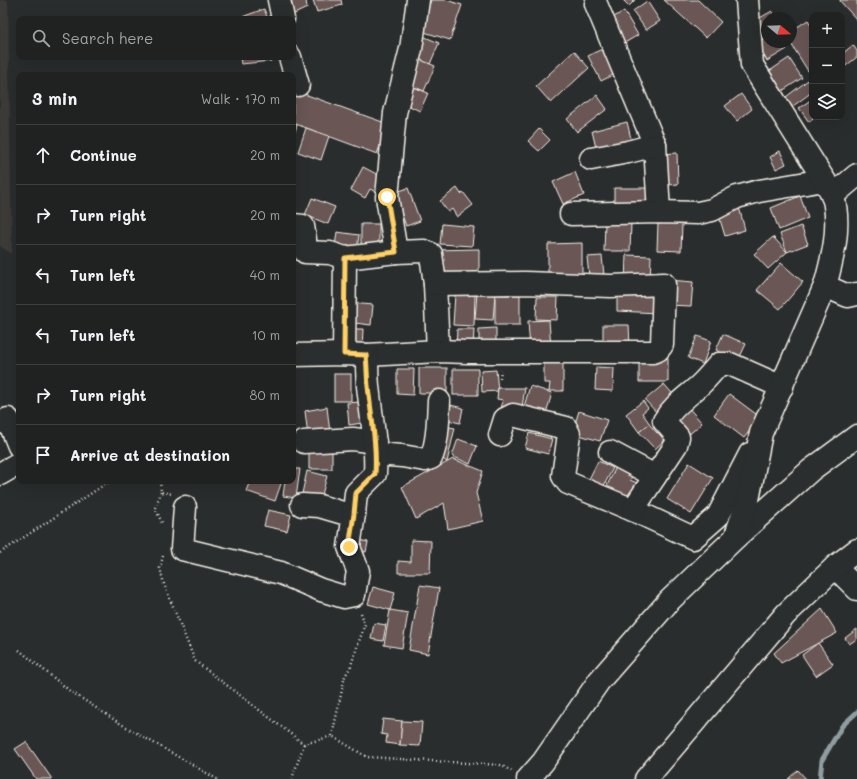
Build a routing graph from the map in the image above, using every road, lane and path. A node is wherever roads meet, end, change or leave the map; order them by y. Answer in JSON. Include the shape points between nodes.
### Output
{"nodes":[{"id":1,"x":279,"y":0,"type":"edge"},
{"id":2,"x":418,"y":0,"type":"edge"},
{"id":3,"x":747,"y":0,"type":"edge"},
{"id":4,"x":596,"y":4,"type":"dead end"},
{"id":5,"x":282,"y":16,"type":"edge"},
{"id":6,"x":291,"y":60,"type":"edge"},
{"id":7,"x":294,"y":72,"type":"edge"},
{"id":8,"x":296,"y":78,"type":"edge"},
{"id":9,"x":298,"y":85,"type":"dead end"},
{"id":10,"x":655,"y":145,"type":"junction"},
{"id":11,"x":591,"y":159,"type":"dead end"},
{"id":12,"x":857,"y":175,"type":"edge"},
{"id":13,"x":828,"y":188,"type":"junction"},
{"id":14,"x":659,"y":212,"type":"junction"},
{"id":15,"x":571,"y":214,"type":"dead end"},
{"id":16,"x":296,"y":225,"type":"edge"},
{"id":17,"x":396,"y":252,"type":"junction"},
{"id":18,"x":345,"y":258,"type":"junction"},
{"id":19,"x":435,"y":284,"type":"junction"},
{"id":20,"x":825,"y":286,"type":"junction"},
{"id":21,"x":857,"y":294,"type":"edge"},
{"id":22,"x":438,"y":351,"type":"junction"},
{"id":23,"x":344,"y":354,"type":"junction"},
{"id":24,"x":296,"y":355,"type":"edge"},
{"id":25,"x":366,"y":355,"type":"junction"},
{"id":26,"x":782,"y":387,"type":"junction"},
{"id":27,"x":439,"y":401,"type":"dead end"},
{"id":28,"x":0,"y":422,"type":"edge"},
{"id":29,"x":761,"y":433,"type":"junction"},
{"id":30,"x":500,"y":435,"type":"dead end"},
{"id":31,"x":857,"y":436,"type":"edge"},
{"id":32,"x":16,"y":439,"type":"edge"},
{"id":33,"x":304,"y":442,"type":"dead end"},
{"id":34,"x":376,"y":448,"type":"junction"},
{"id":35,"x":610,"y":452,"type":"dead end"},
{"id":36,"x":16,"y":465,"type":"edge"},
{"id":37,"x":0,"y":474,"type":"edge"},
{"id":38,"x":654,"y":476,"type":"junction"},
{"id":39,"x":105,"y":484,"type":"edge"},
{"id":40,"x":161,"y":492,"type":"dead end"},
{"id":41,"x":302,"y":505,"type":"dead end"},
{"id":42,"x":185,"y":507,"type":"dead end"},
{"id":43,"x":633,"y":510,"type":"junction"},
{"id":44,"x":354,"y":514,"type":"junction"},
{"id":45,"x":166,"y":529,"type":"dead end"},
{"id":46,"x":735,"y":538,"type":"junction"},
{"id":47,"x":857,"y":550,"type":"edge"},
{"id":48,"x":0,"y":553,"type":"edge"},
{"id":49,"x":164,"y":555,"type":"dead end"},
{"id":50,"x":835,"y":567,"type":"junction"},
{"id":51,"x":857,"y":589,"type":"edge"},
{"id":52,"x":354,"y":595,"type":"junction"},
{"id":53,"x":19,"y":650,"type":"dead end"},
{"id":54,"x":332,"y":736,"type":"junction"},
{"id":55,"x":304,"y":744,"type":"junction"},
{"id":56,"x":521,"y":775,"type":"edge"},
{"id":57,"x":217,"y":779,"type":"edge"},
{"id":58,"x":292,"y":779,"type":"edge"},
{"id":59,"x":646,"y":779,"type":"edge"}],
"edges":[{"from":1,"to":5,"type":"street"},
{"from":2,"to":17,"type":"street","via":[[411,48],[395,113],[387,197]]},
{"from":3,"to":13,"type":"street","via":[[752,65]]},
{"from":4,"to":10,"type":"street"},
{"from":6,"to":7,"type":"street"},
{"from":8,"to":9,"type":"street"},
{"from":10,"to":11,"type":"street"},
{"from":10,"to":14,"type":"street"},
{"from":12,"to":13,"type":"street"},
{"from":13,"to":14,"type":"street","via":[[759,191],[737,197],[712,210]]},
{"from":13,"to":20,"type":"street","via":[[836,214],[836,240]]},
{"from":14,"to":15,"type":"street"},
{"from":16,"to":18,"type":"street","via":[[303,226],[305,252],[330,253]]},
{"from":17,"to":18,"type":"street"},
{"from":17,"to":19,"type":"street","via":[[431,254]]},
{"from":18,"to":23,"type":"street"},
{"from":19,"to":22,"type":"street"},
{"from":19,"to":22,"type":"street","via":[[664,284],[662,345],[653,352]]},
{"from":20,"to":21,"type":"street","via":[[848,296]]},
{"from":20,"to":26,"type":"street"},
{"from":22,"to":25,"type":"street"},
{"from":23,"to":24,"type":"street"},
{"from":23,"to":25,"type":"street"},
{"from":25,"to":34,"type":"street"},
{"from":26,"to":29,"type":"street"},
{"from":26,"to":38,"type":"street","via":[[730,364],[719,364],[664,420],[678,436],[676,445]]},
{"from":27,"to":34,"type":"street","via":[[434,452],[431,458],[425,460],[402,456]]},
{"from":28,"to":32,"type":"street","via":[[8,419]]},
{"from":29,"to":43,"type":"street","via":[[718,516],[693,538]]},
{"from":29,"to":46,"type":"street","via":[[748,500]]},
{"from":30,"to":43,"type":"street","via":[[504,419],[513,416],[566,428],[570,434],[563,476],[568,483]]},
{"from":31,"to":46,"type":"street","via":[[811,470]]},
{"from":33,"to":34,"type":"street","via":[[353,439]]},
{"from":34,"to":44,"type":"street","via":[[375,474],[356,493]]},
{"from":35,"to":38,"type":"street"},
{"from":36,"to":37,"type":"street"},
{"from":38,"to":43,"type":"street"},
{"from":39,"to":48,"type":"path"},
{"from":40,"to":45,"type":"path","via":[[155,508]]},
{"from":41,"to":44,"type":"street","via":[[320,506]]},
{"from":42,"to":52,"type":"street","via":[[182,550],[282,573],[344,597]]},
{"from":44,"to":52,"type":"street","via":[[349,547],[358,571]]},
{"from":46,"to":56,"type":"street","via":[[669,601],[599,681],[542,762]]},
{"from":47,"to":50,"type":"street"},
{"from":49,"to":55,"type":"path","via":[[160,568],[164,584],[195,661]]},
{"from":50,"to":51,"type":"street"},
{"from":50,"to":59,"type":"street","via":[[786,614]]},
{"from":52,"to":54,"type":"path","via":[[365,624],[345,676]]},
{"from":53,"to":57,"type":"path","via":[[70,691],[121,724]]},
{"from":54,"to":55,"type":"path"},
{"from":54,"to":56,"type":"path","via":[[367,757],[500,765]]},
{"from":55,"to":58,"type":"path"}]}
